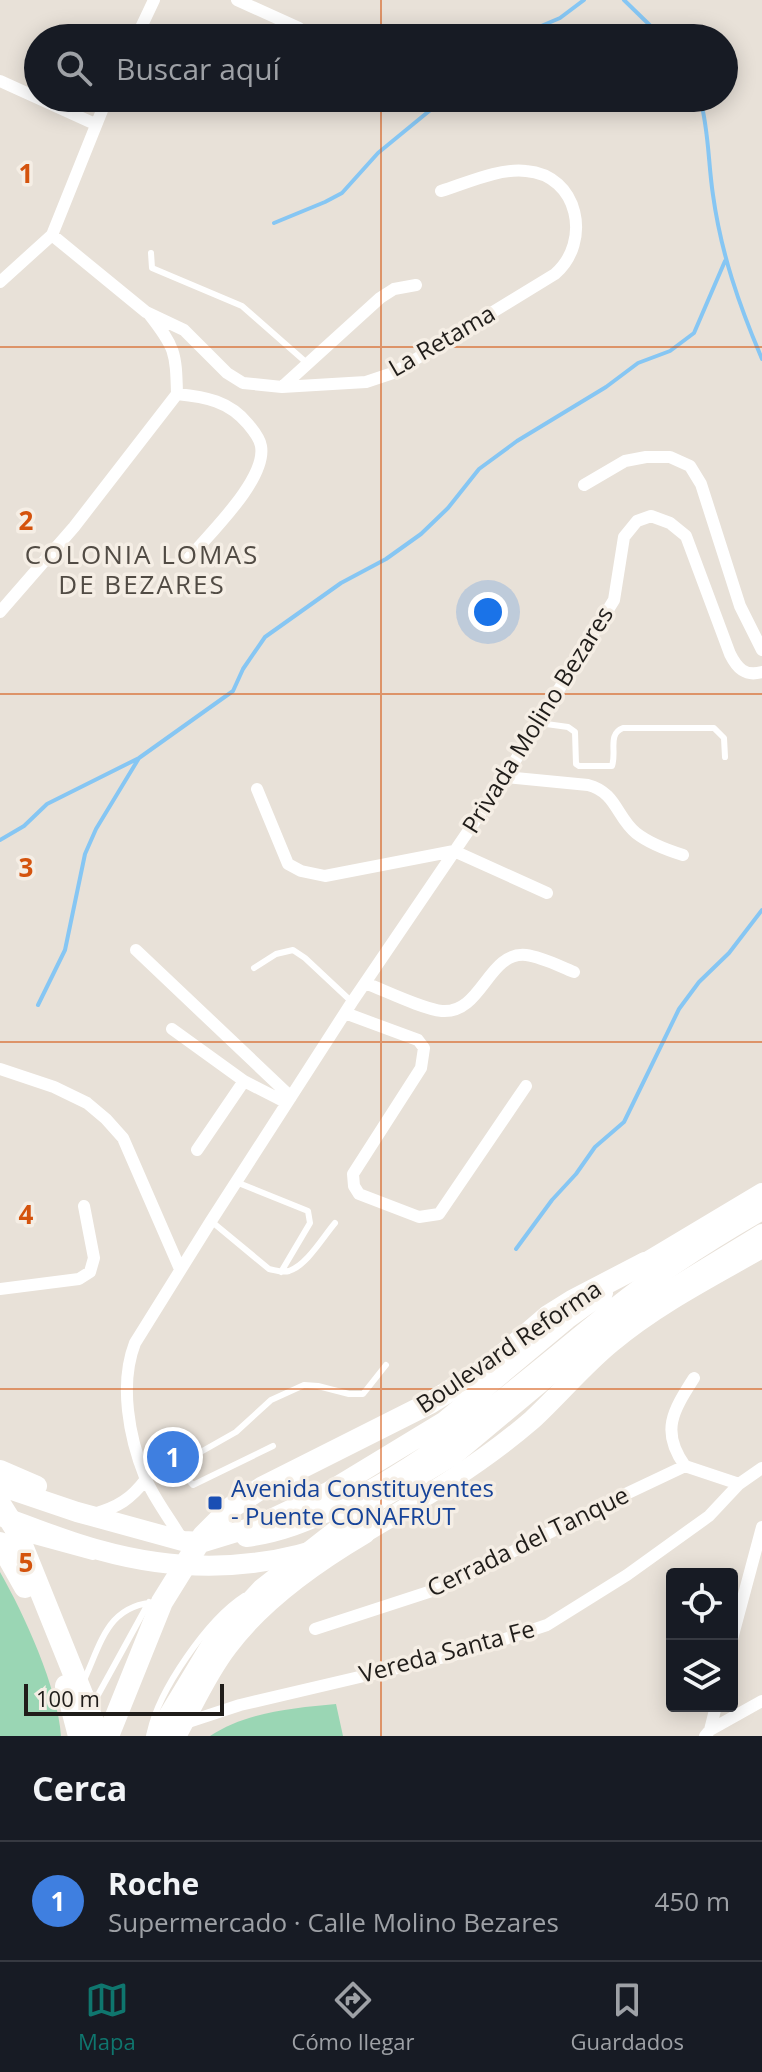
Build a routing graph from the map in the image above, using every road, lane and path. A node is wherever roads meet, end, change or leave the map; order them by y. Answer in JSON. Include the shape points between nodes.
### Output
{"nodes":[{"id":1,"x":154,"y":0,"type":"edge"},
{"id":2,"x":237,"y":0,"type":"edge"},
{"id":3,"x":143,"y":24,"type":"edge"},
{"id":4,"x":290,"y":24,"type":"edge"},
{"id":5,"x":0,"y":81,"type":"edge"},
{"id":6,"x":24,"y":92,"type":"edge"},
{"id":7,"x":68,"y":112,"type":"edge"},
{"id":8,"x":101,"y":112,"type":"edge"},
{"id":9,"x":95,"y":124,"type":"junction"},
{"id":10,"x":441,"y":191,"type":"dead end"},
{"id":11,"x":52,"y":235,"type":"junction"},
{"id":12,"x":151,"y":253,"type":"dead end"},
{"id":13,"x":0,"y":282,"type":"edge"},
{"id":14,"x":416,"y":285,"type":"dead end"},
{"id":15,"x":146,"y":312,"type":"junction"},
{"id":16,"x":308,"y":364,"type":"junction"},
{"id":17,"x":282,"y":387,"type":"junction"},
{"id":18,"x":177,"y":394,"type":"junction"},
{"id":19,"x":584,"y":485,"type":"dead end"},
{"id":20,"x":189,"y":558,"type":"dead end"},
{"id":21,"x":0,"y":612,"type":"edge"},
{"id":22,"x":762,"y":650,"type":"edge"},
{"id":23,"x":762,"y":672,"type":"edge"},
{"id":24,"x":539,"y":723,"type":"junction"},
{"id":25,"x":725,"y":757,"type":"dead end"},
{"id":26,"x":505,"y":777,"type":"junction"},
{"id":27,"x":257,"y":789,"type":"dead end"},
{"id":28,"x":454,"y":851,"type":"junction"},
{"id":29,"x":683,"y":855,"type":"dead end"},
{"id":30,"x":547,"y":893,"type":"dead end"},
{"id":31,"x":136,"y":950,"type":"dead end"},
{"id":32,"x":254,"y":968,"type":"dead end"},
{"id":33,"x":574,"y":972,"type":"dead end"},
{"id":34,"x":365,"y":983,"type":"junction"},
{"id":35,"x":348,"y":1008,"type":"junction"},
{"id":36,"x":172,"y":1029,"type":"dead end"},
{"id":37,"x":0,"y":1069,"type":"edge"},
{"id":38,"x":244,"y":1081,"type":"junction"},
{"id":39,"x":526,"y":1086,"type":"dead end"},
{"id":40,"x":289,"y":1100,"type":"junction"},
{"id":41,"x":197,"y":1150,"type":"dead end"},
{"id":42,"x":236,"y":1182,"type":"junction"},
{"id":43,"x":762,"y":1193,"type":"edge"},
{"id":44,"x":84,"y":1206,"type":"dead end"},
{"id":45,"x":762,"y":1210,"type":"edge"},
{"id":46,"x":211,"y":1221,"type":"junction"},
{"id":47,"x":335,"y":1223,"type":"dead end"},
{"id":48,"x":762,"y":1233,"type":"edge"},
{"id":49,"x":762,"y":1248,"type":"edge"},
{"id":50,"x":645,"y":1263,"type":"junction"},
{"id":51,"x":180,"y":1269,"type":"junction"},
{"id":52,"x":281,"y":1272,"type":"junction"},
{"id":53,"x":0,"y":1289,"type":"edge"},
{"id":54,"x":386,"y":1365,"type":"dead end"},
{"id":55,"x":694,"y":1378,"type":"dead end"},
{"id":56,"x":273,"y":1446,"type":"dead end"},
{"id":57,"x":176,"y":1466,"type":"junction"},
{"id":58,"x":685,"y":1466,"type":"junction"},
{"id":59,"x":762,"y":1468,"type":"edge"},
{"id":60,"x":0,"y":1470,"type":"edge"},
{"id":61,"x":146,"y":1479,"type":"junction"},
{"id":62,"x":739,"y":1484,"type":"junction"},
{"id":63,"x":0,"y":1486,"type":"edge"},
{"id":64,"x":0,"y":1504,"type":"edge"},
{"id":65,"x":84,"y":1513,"type":"junction"},
{"id":66,"x":762,"y":1527,"type":"edge"},
{"id":67,"x":2,"y":1531,"type":"edge"},
{"id":68,"x":364,"y":1533,"type":"junction"},
{"id":69,"x":194,"y":1541,"type":"junction"},
{"id":70,"x":318,"y":1564,"type":"junction"},
{"id":71,"x":160,"y":1597,"type":"junction"},
{"id":72,"x":738,"y":1617,"type":"edge"},
{"id":73,"x":315,"y":1629,"type":"dead end"},
{"id":74,"x":762,"y":1701,"type":"edge"},
{"id":75,"x":714,"y":1712,"type":"edge"},
{"id":76,"x":78,"y":1730,"type":"edge"},
{"id":77,"x":178,"y":1730,"type":"edge"},
{"id":78,"x":707,"y":1733,"type":"edge"},
{"id":79,"x":99,"y":1736,"type":"edge"},
{"id":80,"x":108,"y":1736,"type":"edge"},
{"id":81,"x":152,"y":1736,"type":"edge"}],
"edges":[{"from":1,"to":3,"type":"street"},
{"from":2,"to":4,"type":"street"},
{"from":5,"to":6,"type":"street"},
{"from":7,"to":9,"type":"street"},
{"from":8,"to":9,"type":"street"},
{"from":9,"to":11,"type":"street"},
{"from":10,"to":17,"type":"street","name":"La Retama","via":[[504,172],[527,170],[546,176],[562,186],[574,206],[577,229],[566,265],[393,373],[366,382]]},
{"from":11,"to":13,"type":"street"},
{"from":11,"to":15,"type":"street","name":"La Retama"},
{"from":12,"to":16,"type":"lane","via":[[152,268],[233,300]]},
{"from":14,"to":16,"type":"street","via":[[380,298]]},
{"from":15,"to":17,"type":"street","name":"La Retama","via":[[184,330],[243,383]]},
{"from":15,"to":18,"type":"street","via":[[170,341]]},
{"from":16,"to":17,"type":"street"},
{"from":18,"to":20,"type":"street","via":[[210,398],[235,410],[261,445],[251,483]]},
{"from":18,"to":21,"type":"street"},
{"from":19,"to":22,"type":"street","via":[[625,461],[646,457],[670,457],[690,466],[701,484],[740,606]]},
{"from":23,"to":24,"type":"street","name":"Privada Molino Bezares","via":[[753,675],[737,668],[686,536],[651,516],[637,521],[624,537],[614,600]]},
{"from":24,"to":25,"type":"lane","via":[[575,732],[579,766],[612,766],[614,735],[623,728],[714,728],[724,738]]},
{"from":24,"to":26,"type":"street","name":"Privada Molino Bezares"},
{"from":26,"to":28,"type":"street","name":"Privada Molino Bezares"},
{"from":26,"to":29,"type":"street","via":[[601,788],[634,832]]},
{"from":27,"to":28,"type":"street","via":[[288,864],[301,871],[325,876]]},
{"from":28,"to":30,"type":"street"},
{"from":28,"to":34,"type":"street","name":"Privada Molino Bezares"},
{"from":31,"to":40,"type":"street"},
{"from":32,"to":35,"type":"lane","via":[[293,950]]},
{"from":33,"to":34,"type":"street","via":[[524,954],[511,957],[468,1004],[440,1011]]},
{"from":34,"to":35,"type":"street","name":"Privada Molino Bezares"},
{"from":35,"to":39,"type":"street","via":[[418,1040],[424,1048],[421,1068],[353,1174],[359,1194],[419,1217],[439,1214]]},
{"from":35,"to":40,"type":"street","name":"Privada Molino Bezares"},
{"from":36,"to":38,"type":"street"},
{"from":37,"to":51,"type":"street","via":[[54,1087],[106,1119],[123,1138]]},
{"from":38,"to":40,"type":"street"},
{"from":38,"to":41,"type":"street"},
{"from":40,"to":42,"type":"street","name":"Privada Molino Bezares"},
{"from":42,"to":46,"type":"street","name":"Privada Molino Bezares"},
{"from":42,"to":52,"type":"lane","via":[[308,1211],[310,1223]]},
{"from":43,"to":50,"type":"main road","name":"Boulevard Reforma"},
{"from":44,"to":53,"type":"street","via":[[94,1258],[90,1272],[79,1279]]},
{"from":45,"to":69,"type":"main road","via":[[633,1294],[438,1448],[368,1493],[273,1534]]},
{"from":46,"to":51,"type":"street","name":"Privada Molino Bezares"},
{"from":46,"to":52,"type":"lane","via":[[269,1269]]},
{"from":47,"to":52,"type":"lane","via":[[302,1262]]},
{"from":48,"to":81,"type":"main road","via":[[611,1325],[454,1456],[349,1519],[261,1588],[213,1640]]},
{"from":49,"to":68,"type":"main road","via":[[612,1342],[529,1422],[457,1476]]},
{"from":50,"to":69,"type":"main road","via":[[567,1319],[445,1421],[328,1492],[256,1526]]},
{"from":50,"to":71,"type":"highway","name":"Boulevard Reforma","via":[[548,1316],[491,1365],[430,1403],[232,1507],[203,1536]]},
{"from":51,"to":61,"type":"street","name":"Privada Molino Bezares","via":[[146,1322],[126,1381],[129,1416]]},
{"from":54,"to":57,"type":"lane","via":[[363,1394],[304,1385],[271,1400],[236,1432]]},
{"from":55,"to":58,"type":"street","via":[[676,1407],[671,1434]]},
{"from":56,"to":57,"type":"lane","via":[[193,1485]]},
{"from":57,"to":61,"type":"lane"},
{"from":58,"to":62,"type":"street"},
{"from":58,"to":73,"type":"street","name":"Cerrada del Tanque","via":[[444,1587]]},
{"from":59,"to":62,"type":"street","name":"Vereda Santa Fe"},
{"from":60,"to":65,"type":"main road"},
{"from":61,"to":65,"type":"street","via":[[112,1509]]},
{"from":61,"to":69,"type":"street","name":"Privada Molino Bezares"},
{"from":62,"to":77,"type":"street","name":"Vereda Santa Fe","via":[[709,1516],[547,1625],[466,1652],[240,1705]]},
{"from":63,"to":65,"type":"main road"},
{"from":64,"to":79,"type":"highway","via":[[15,1528]]},
{"from":65,"to":69,"type":"main road"},
{"from":66,"to":72,"type":"street"},
{"from":67,"to":68,"type":"main road","via":[[198,1565],[262,1564]]},
{"from":67,"to":76,"type":"highway","via":[[65,1683]]},
{"from":68,"to":70,"type":"highway"},
{"from":70,"to":77,"type":"highway","via":[[239,1631]]},
{"from":70,"to":81,"type":"lane","via":[[247,1594],[218,1616],[167,1691],[153,1718]]},
{"from":71,"to":76,"type":"lane"},
{"from":71,"to":76,"type":"lane","via":[[119,1613],[110,1624],[81,1686]]},
{"from":71,"to":80,"type":"highway","name":"Boulevard Reforma"},
{"from":74,"to":78,"type":"street"},
{"from":75,"to":78,"type":"street"}]}
